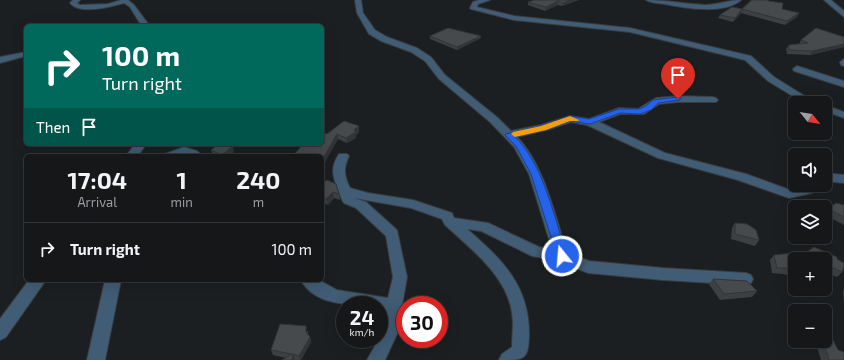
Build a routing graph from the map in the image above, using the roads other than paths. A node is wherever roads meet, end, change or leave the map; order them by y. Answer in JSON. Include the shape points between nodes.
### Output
{"nodes":[{"id":1,"x":77,"y":0,"type":"edge"},
{"id":2,"x":124,"y":0,"type":"edge"},
{"id":3,"x":358,"y":0,"type":"edge"},
{"id":4,"x":487,"y":0,"type":"edge"},
{"id":5,"x":649,"y":0,"type":"edge"},
{"id":6,"x":738,"y":0,"type":"edge"},
{"id":7,"x":828,"y":0,"type":"edge"},
{"id":8,"x":844,"y":15,"type":"edge"},
{"id":9,"x":144,"y":24,"type":"edge"},
{"id":10,"x":24,"y":54,"type":"edge"},
{"id":11,"x":0,"y":60,"type":"edge"},
{"id":12,"x":797,"y":69,"type":"dead end"},
{"id":13,"x":820,"y":76,"type":"junction"},
{"id":14,"x":844,"y":77,"type":"edge"},
{"id":15,"x":844,"y":84,"type":"edge"},
{"id":16,"x":800,"y":96,"type":"edge"},
{"id":17,"x":713,"y":100,"type":"dead end"},
{"id":18,"x":832,"y":111,"type":"edge"},
{"id":19,"x":844,"y":116,"type":"edge"},
{"id":20,"x":590,"y":122,"type":"junction"},
{"id":21,"x":509,"y":135,"type":"junction"},
{"id":22,"x":174,"y":154,"type":"edge"},
{"id":23,"x":193,"y":154,"type":"edge"},
{"id":24,"x":343,"y":156,"type":"dead end"},
{"id":25,"x":832,"y":178,"type":"edge"},
{"id":26,"x":844,"y":179,"type":"edge"},
{"id":27,"x":345,"y":191,"type":"junction"},
{"id":28,"x":798,"y":192,"type":"edge"},
{"id":29,"x":450,"y":222,"type":"junction"},
{"id":30,"x":562,"y":256,"type":"junction"},
{"id":31,"x":746,"y":279,"type":"edge"},
{"id":32,"x":37,"y":282,"type":"edge"},
{"id":33,"x":114,"y":282,"type":"edge"},
{"id":34,"x":310,"y":282,"type":"edge"},
{"id":35,"x":394,"y":306,"type":"junction"},
{"id":36,"x":0,"y":332,"type":"edge"},
{"id":37,"x":96,"y":360,"type":"edge"},
{"id":38,"x":376,"y":360,"type":"edge"},
{"id":39,"x":508,"y":360,"type":"edge"}],
"edges":[{"from":1,"to":2,"type":"street","via":[[73,3],[78,8],[108,6]]},
{"from":2,"to":9,"type":"street","via":[[132,6]]},
{"from":3,"to":21,"type":"street","via":[[360,13],[372,32],[414,50],[428,59],[442,77]]},
{"from":4,"to":16,"type":"street","via":[[475,3],[473,8],[514,18],[630,30],[748,58],[771,78]]},
{"from":5,"to":6,"type":"street","via":[[706,7]]},
{"from":7,"to":8,"type":"street"},
{"from":10,"to":11,"type":"street"},
{"from":12,"to":13,"type":"street"},
{"from":13,"to":14,"type":"street"},
{"from":13,"to":15,"type":"street"},
{"from":17,"to":20,"type":"street","via":[[656,101],[640,112],[619,111]]},
{"from":18,"to":19,"type":"street"},
{"from":20,"to":21,"type":"street","via":[[570,119]]},
{"from":20,"to":28,"type":"street","via":[[662,156],[735,175],[789,194]]},
{"from":21,"to":30,"type":"street","via":[[519,145],[535,174]]},
{"from":22,"to":23,"type":"street","via":[[184,150]]},
{"from":24,"to":27,"type":"street","via":[[338,164],[339,178]]},
{"from":25,"to":26,"type":"street"},
{"from":27,"to":29,"type":"street","via":[[413,204],[447,216]]},
{"from":27,"to":35,"type":"street","via":[[348,200],[361,206],[392,234],[400,277]]},
{"from":29,"to":30,"type":"street","via":[[483,226],[537,252]]},
{"from":29,"to":39,"type":"street","via":[[488,255],[511,287],[520,311],[520,351]]},
{"from":30,"to":31,"type":"street","via":[[588,267]]},
{"from":32,"to":36,"type":"street"},
{"from":33,"to":37,"type":"street"},
{"from":34,"to":35,"type":"street","via":[[315,288],[335,296]]},
{"from":35,"to":38,"type":"street","via":[[388,334]]}]}
